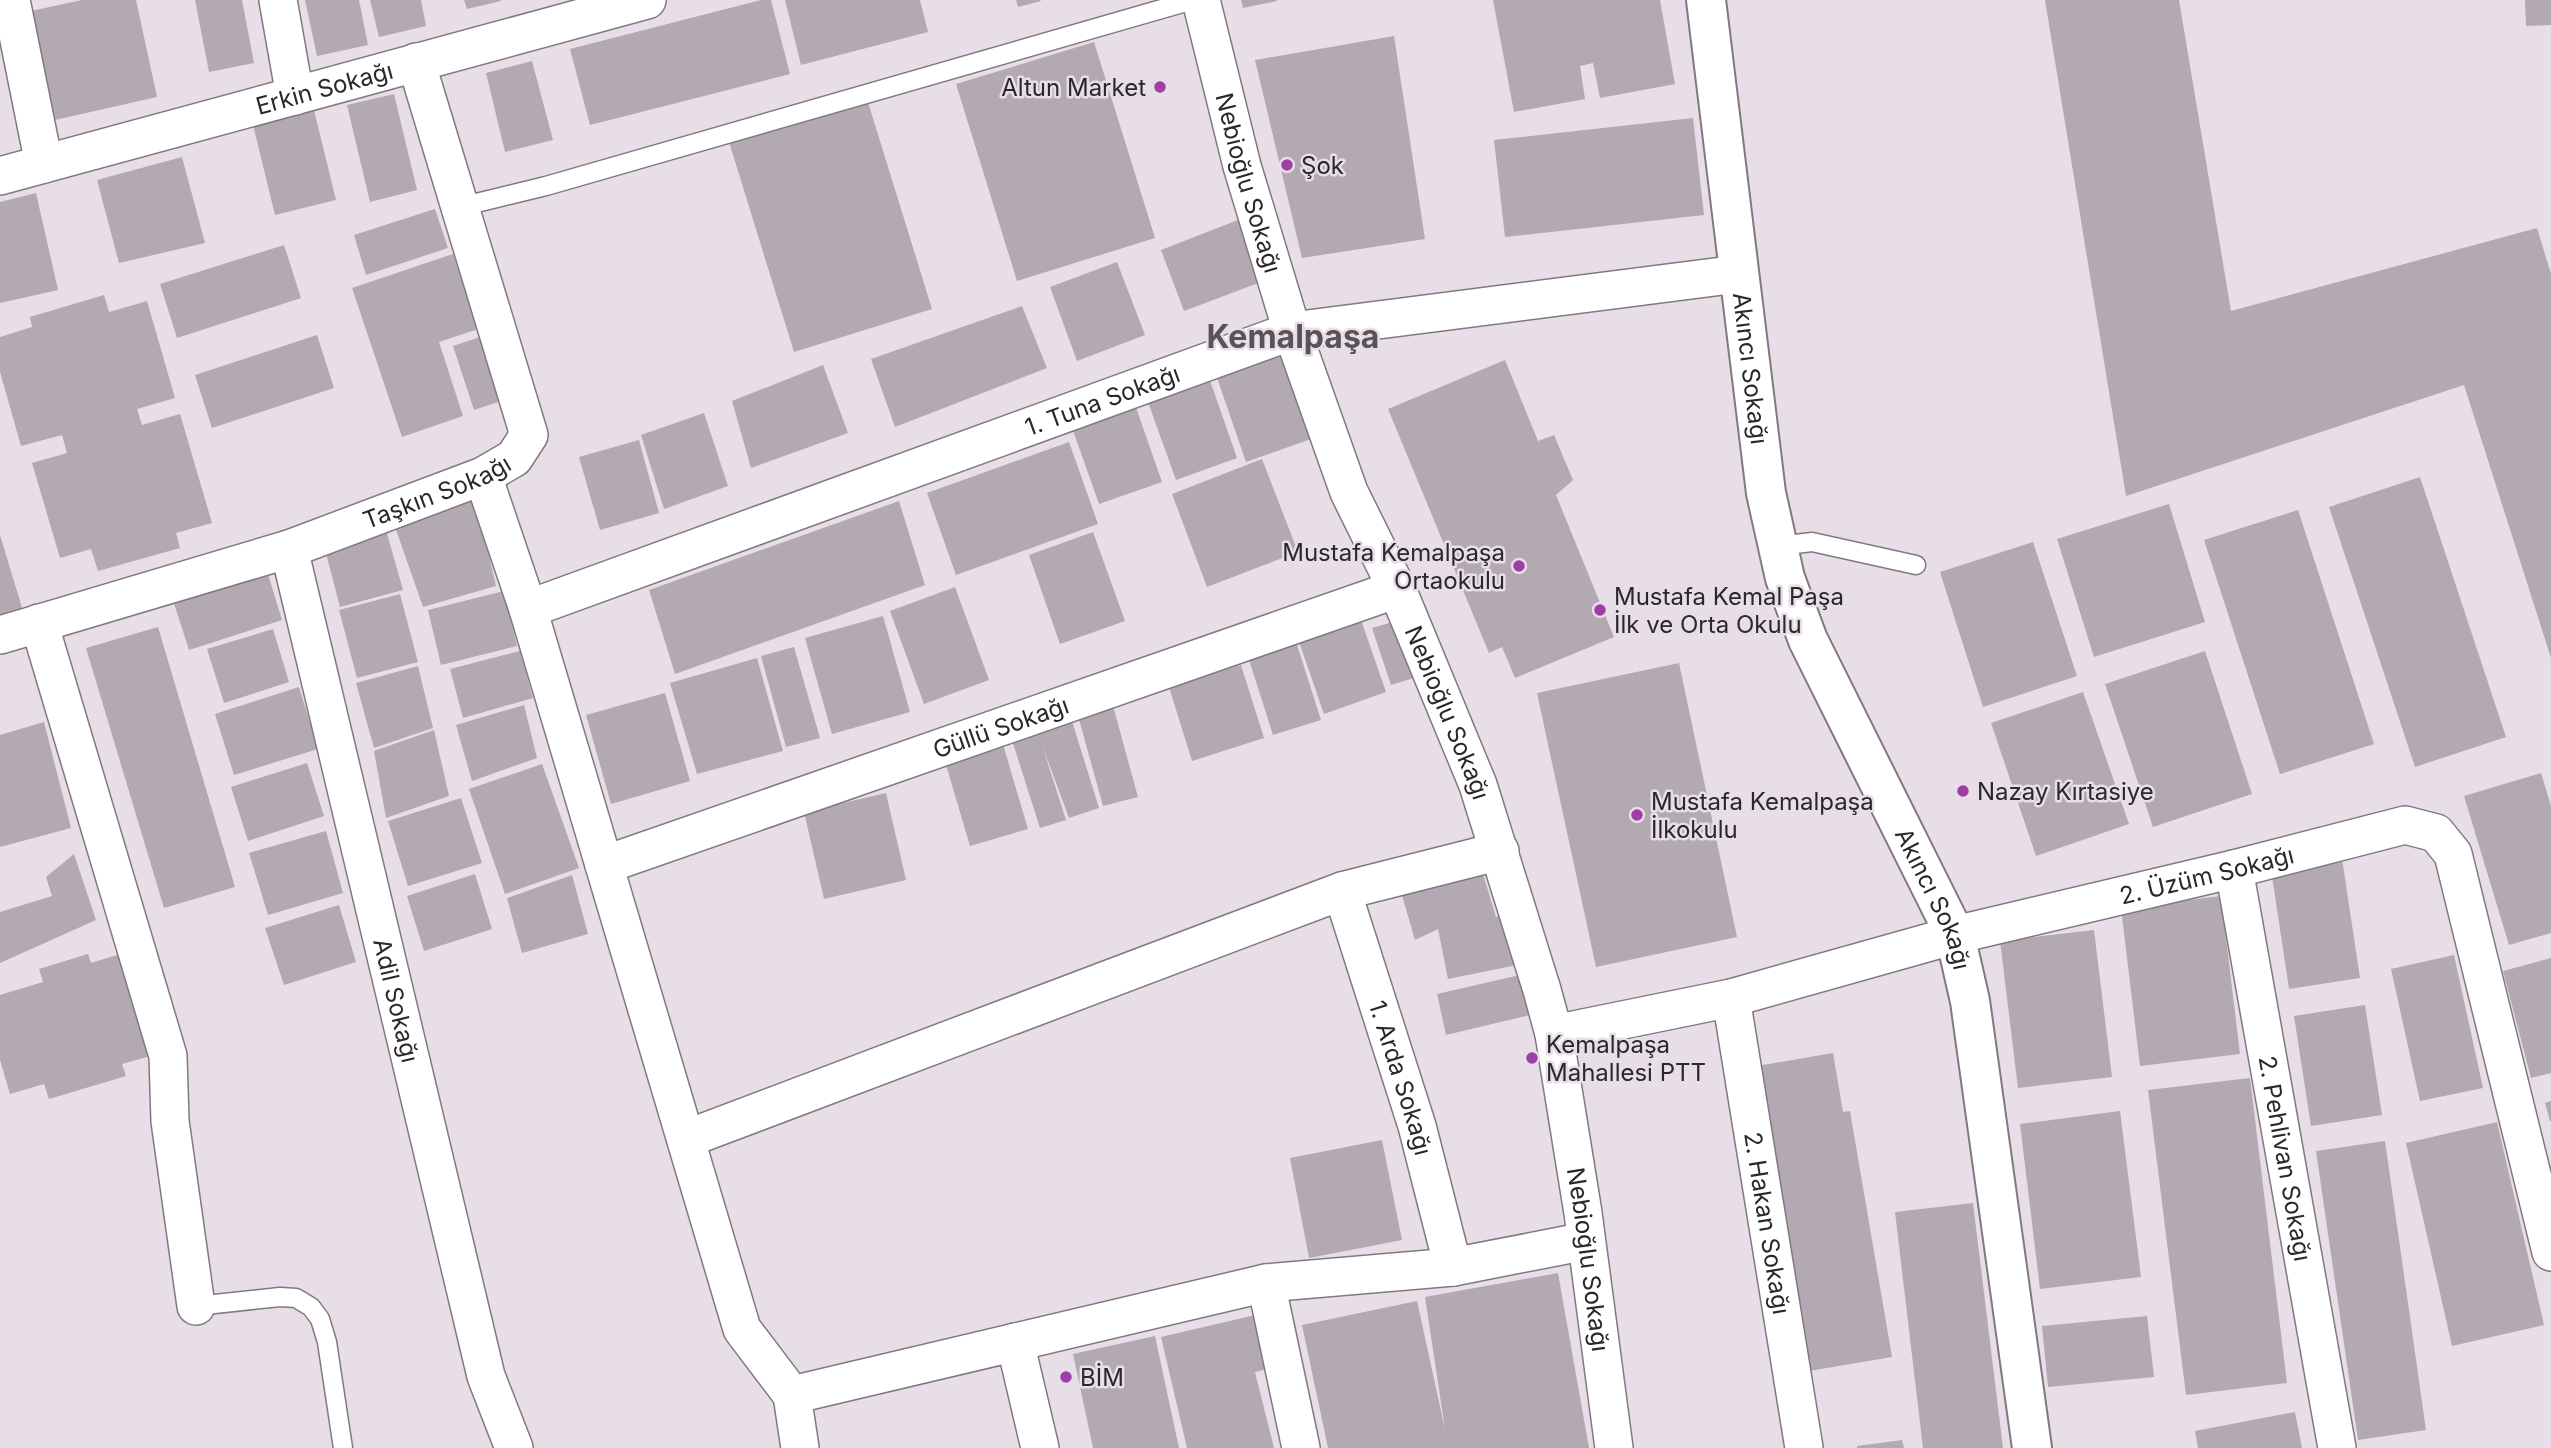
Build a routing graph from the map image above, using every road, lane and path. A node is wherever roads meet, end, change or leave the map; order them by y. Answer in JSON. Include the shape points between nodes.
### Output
{"nodes":[{"id":1,"x":11,"y":0,"type":"edge"},
{"id":2,"x":278,"y":0,"type":"edge"},
{"id":3,"x":647,"y":0,"type":"edge"},
{"id":4,"x":1193,"y":0,"type":"edge"},
{"id":5,"x":1201,"y":0,"type":"edge"},
{"id":6,"x":1706,"y":0,"type":"edge"},
{"id":7,"x":545,"y":14,"type":"edge"},
{"id":8,"x":416,"y":62,"type":"junction"},
{"id":9,"x":295,"y":96,"type":"junction"},
{"id":10,"x":44,"y":164,"type":"junction"},
{"id":11,"x":0,"y":176,"type":"edge"},
{"id":12,"x":460,"y":207,"type":"junction"},
{"id":13,"x":1738,"y":274,"type":"junction"},
{"id":14,"x":1293,"y":331,"type":"junction"},
{"id":15,"x":483,"y":475,"type":"junction"},
{"id":16,"x":1778,"y":546,"type":"junction"},
{"id":17,"x":289,"y":549,"type":"junction"},
{"id":18,"x":1916,"y":565,"type":"dead end"},
{"id":19,"x":1397,"y":589,"type":"junction"},
{"id":20,"x":528,"y":609,"type":"junction"},
{"id":21,"x":39,"y":623,"type":"junction"},
{"id":22,"x":0,"y":635,"type":"edge"},
{"id":23,"x":1500,"y":851,"type":"junction"},
{"id":24,"x":604,"y":865,"type":"junction"},
{"id":25,"x":2234,"y":869,"type":"junction"},
{"id":26,"x":1342,"y":891,"type":"junction"},
{"id":27,"x":1955,"y":935,"type":"junction"},
{"id":28,"x":1731,"y":998,"type":"junction"},
{"id":29,"x":1554,"y":1034,"type":"junction"},
{"id":30,"x":686,"y":1139,"type":"junction"},
{"id":31,"x":1586,"y":1241,"type":"junction"},
{"id":32,"x":2551,"y":1252,"type":"edge"},
{"id":33,"x":1453,"y":1267,"type":"junction"},
{"id":34,"x":1266,"y":1283,"type":"junction"},
{"id":35,"x":196,"y":1306,"type":"joint"},
{"id":36,"x":1015,"y":1342,"type":"junction"},
{"id":37,"x":792,"y":1395,"type":"junction"},
{"id":38,"x":343,"y":1448,"type":"edge"},
{"id":39,"x":514,"y":1448,"type":"edge"},
{"id":40,"x":800,"y":1448,"type":"edge"},
{"id":41,"x":1040,"y":1448,"type":"edge"},
{"id":42,"x":1301,"y":1448,"type":"edge"},
{"id":43,"x":1614,"y":1448,"type":"edge"},
{"id":44,"x":1804,"y":1448,"type":"edge"},
{"id":45,"x":2032,"y":1448,"type":"edge"},
{"id":46,"x":2337,"y":1448,"type":"edge"}],
"edges":[{"from":1,"to":10,"type":"street"},
{"from":2,"to":9,"type":"street"},
{"from":3,"to":7,"type":"street","name":"Erkin Sokağı"},
{"from":4,"to":12,"type":"lane"},
{"from":5,"to":14,"type":"street","name":"Nebioğlu Sokağı","via":[[1242,166]]},
{"from":6,"to":13,"type":"street","name":"Akıncı Sokağı"},
{"from":7,"to":8,"type":"street","name":"Erkin Sokağı"},
{"from":8,"to":9,"type":"street","name":"Erkin Sokağı"},
{"from":8,"to":12,"type":"street","name":"Taşkın Sokağı"},
{"from":9,"to":10,"type":"street","name":"Erkin Sokağı"},
{"from":10,"to":11,"type":"street","name":"Erkin Sokağı"},
{"from":12,"to":15,"type":"street","name":"Taşkın Sokağı","via":[[529,435],[514,458]]},
{"from":13,"to":14,"type":"street","name":"1. Tuna Sokağı"},
{"from":13,"to":16,"type":"street","name":"Akıncı Sokağı","via":[[1766,493]]},
{"from":14,"to":19,"type":"street","name":"Nebioğlu Sokağı","via":[[1349,492]]},
{"from":14,"to":20,"type":"street","name":"1. Tuna Sokağı"},
{"from":15,"to":17,"type":"street","name":"Taşkın Sokağı"},
{"from":15,"to":20,"type":"street"},
{"from":16,"to":18,"type":"lane","via":[[1812,542]]},
{"from":16,"to":27,"type":"street","name":"Akıncı Sokağı","via":[[1808,640]]},
{"from":17,"to":21,"type":"street","name":"Taşkın Sokağı"},
{"from":17,"to":39,"type":"street","name":"Adil Sokağı","via":[[486,1376]]},
{"from":19,"to":23,"type":"street","name":"Nebioğlu Sokağı","via":[[1478,785]]},
{"from":19,"to":24,"type":"street","name":"Güllü Sokağı"},
{"from":20,"to":24,"type":"street"},
{"from":21,"to":22,"type":"street","name":"Taşkın Sokağı"},
{"from":21,"to":35,"type":"street","via":[[168,1056],[170,1121]]},
{"from":23,"to":26,"type":"street"},
{"from":23,"to":29,"type":"street","name":"Nebioğlu Sokağı"},
{"from":24,"to":30,"type":"street"},
{"from":25,"to":27,"type":"street","name":"2. Üzüm Sokağı"},
{"from":25,"to":32,"type":"street","name":"2. Üzüm Sokağı","via":[[2405,825],[2436,833],[2453,854]]},
{"from":25,"to":46,"type":"street","name":"2. Pehlivan Sokağı"},
{"from":26,"to":30,"type":"street"},
{"from":26,"to":33,"type":"street","name":"1. Arda Sokağı","via":[[1417,1126]]},
{"from":27,"to":28,"type":"street","name":"2. Üzüm Sokağı"},
{"from":27,"to":45,"type":"street","name":"Akıncı Sokağı","via":[[1970,1001]]},
{"from":28,"to":29,"type":"street","name":"2. Üzüm Sokağı"},
{"from":28,"to":44,"type":"street","name":"2. Hakan Sokağı"},
{"from":29,"to":31,"type":"street","name":"Nebioğlu Sokağı"},
{"from":30,"to":37,"type":"street","via":[[742,1329]]},
{"from":31,"to":33,"type":"street"},
{"from":31,"to":43,"type":"street","name":"Nebioğlu Sokağı"},
{"from":33,"to":34,"type":"street"},
{"from":34,"to":36,"type":"street"},
{"from":34,"to":42,"type":"street"},
{"from":35,"to":38,"type":"lane","via":[[280,1297],[296,1298],[311,1307],[327,1342]]},
{"from":36,"to":37,"type":"street"},
{"from":36,"to":41,"type":"street"},
{"from":37,"to":40,"type":"street"}]}
